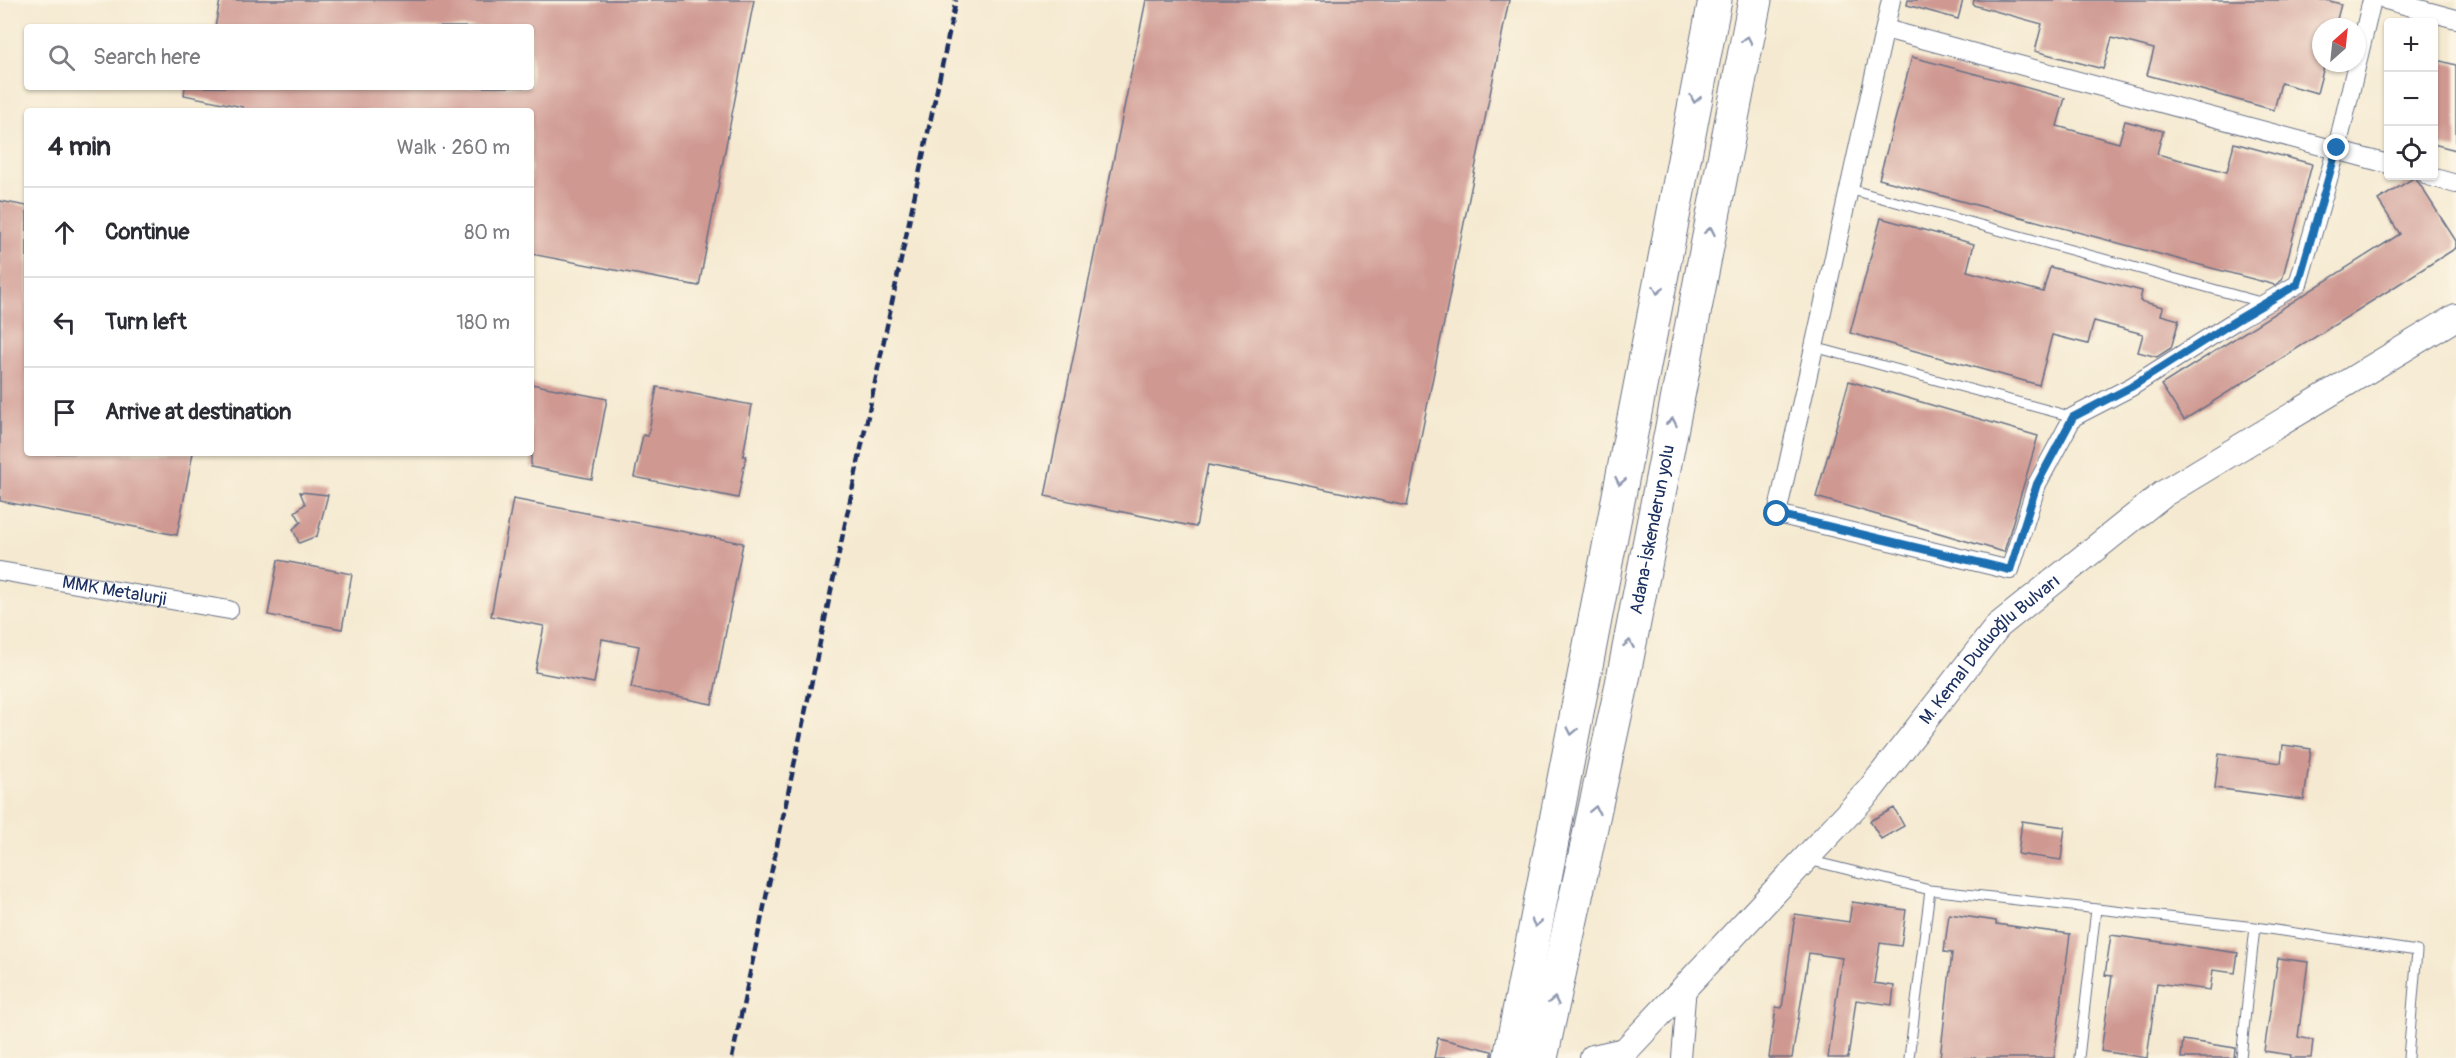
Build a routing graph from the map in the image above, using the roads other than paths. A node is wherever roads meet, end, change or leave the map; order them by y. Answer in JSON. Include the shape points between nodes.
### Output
{"nodes":[{"id":1,"x":1715,"y":0,"type":"edge"},
{"id":2,"x":1755,"y":0,"type":"edge"},
{"id":3,"x":1891,"y":0,"type":"edge"},
{"id":4,"x":2372,"y":0,"type":"edge"},
{"id":5,"x":2386,"y":0,"type":"edge"},
{"id":6,"x":2456,"y":19,"type":"edge"},
{"id":7,"x":2366,"y":25,"type":"edge"},
{"id":8,"x":1885,"y":29,"type":"junction"},
{"id":9,"x":2355,"y":72,"type":"edge"},
{"id":10,"x":2337,"y":148,"type":"junction"},
{"id":11,"x":2384,"y":163,"type":"edge"},
{"id":12,"x":2438,"y":179,"type":"edge"},
{"id":13,"x":2456,"y":184,"type":"edge"},
{"id":14,"x":1850,"y":189,"type":"junction"},
{"id":15,"x":2265,"y":303,"type":"junction"},
{"id":16,"x":2456,"y":317,"type":"edge"},
{"id":17,"x":1814,"y":347,"type":"junction"},
{"id":18,"x":2073,"y":417,"type":"junction"},
{"id":19,"x":0,"y":571,"type":"edge"},
{"id":20,"x":229,"y":610,"type":"dead end"},
{"id":21,"x":1805,"y":860,"type":"junction"},
{"id":22,"x":1930,"y":890,"type":"junction"},
{"id":23,"x":2096,"y":909,"type":"junction"},
{"id":24,"x":2255,"y":927,"type":"junction"},
{"id":25,"x":1687,"y":986,"type":"junction"},
{"id":26,"x":1510,"y":1058,"type":"edge"},
{"id":27,"x":1541,"y":1058,"type":"edge"},
{"id":28,"x":1593,"y":1058,"type":"edge"},
{"id":29,"x":1681,"y":1058,"type":"edge"},
{"id":30,"x":1910,"y":1058,"type":"edge"},
{"id":31,"x":2079,"y":1058,"type":"edge"},
{"id":32,"x":2241,"y":1058,"type":"edge"},
{"id":33,"x":2408,"y":1058,"type":"edge"}],
"edges":[{"from":1,"to":26,"type":"highway","one_way":true},
{"from":27,"to":2,"type":"highway","name":"Adana-İskenderun yolu","one_way":true,"via":[[1622,684]]},
{"from":3,"to":8,"type":"street"},
{"from":4,"to":7,"type":"street"},
{"from":5,"to":6,"type":"street"},
{"from":8,"to":10,"type":"street"},
{"from":8,"to":14,"type":"street"},
{"from":9,"to":10,"type":"street"},
{"from":10,"to":11,"type":"street"},
{"from":10,"to":15,"type":"street","via":[[2298,284]]},
{"from":12,"to":13,"type":"street"},
{"from":14,"to":15,"type":"lane"},
{"from":14,"to":17,"type":"street"},
{"from":15,"to":18,"type":"street","via":[[2131,387]]},
{"from":16,"to":21,"type":"street","name":"M. Kemal Duduoğlu Bulvarı","via":[[2163,494],[1998,626],[1869,791]]},
{"from":17,"to":18,"type":"lane"},
{"from":17,"to":18,"type":"street","via":[[1777,514],[2010,570],[2037,484]]},
{"from":19,"to":20,"type":"street","name":"MMK Metalurji"},
{"from":21,"to":22,"type":"lane"},
{"from":21,"to":25,"type":"street","name":"M. Kemal Duduoğlu Bulvarı"},
{"from":22,"to":23,"type":"lane"},
{"from":22,"to":30,"type":"lane"},
{"from":23,"to":24,"type":"lane"},
{"from":23,"to":31,"type":"lane"},
{"from":24,"to":32,"type":"lane"},
{"from":24,"to":33,"type":"lane","via":[[2418,951]]},
{"from":25,"to":28,"type":"street","name":"M. Kemal Duduoğlu Bulvarı","via":[[1625,1051]]},
{"from":25,"to":29,"type":"street"}]}
